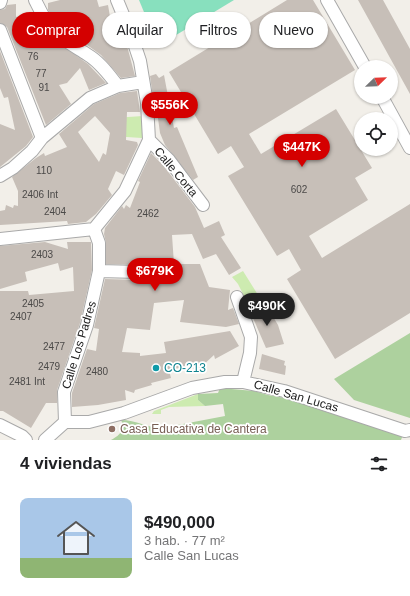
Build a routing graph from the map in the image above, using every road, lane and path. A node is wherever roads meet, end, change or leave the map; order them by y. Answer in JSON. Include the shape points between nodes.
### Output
{"nodes":[{"id":1,"x":1,"y":0,"type":"edge"},
{"id":2,"x":35,"y":0,"type":"edge"},
{"id":3,"x":117,"y":0,"type":"edge"},
{"id":4,"x":327,"y":0,"type":"edge"},
{"id":5,"x":0,"y":3,"type":"edge"},
{"id":6,"x":0,"y":30,"type":"edge"},
{"id":7,"x":361,"y":60,"type":"edge"},
{"id":8,"x":143,"y":82,"type":"junction"},
{"id":9,"x":118,"y":86,"type":"junction"},
{"id":10,"x":387,"y":104,"type":"edge"},
{"id":11,"x":407,"y":134,"type":"edge"},
{"id":12,"x":42,"y":138,"type":"junction"},
{"id":13,"x":149,"y":140,"type":"junction"},
{"id":14,"x":410,"y":148,"type":"edge"},
{"id":15,"x":0,"y":176,"type":"edge"},
{"id":16,"x":203,"y":205,"type":"dead end"},
{"id":17,"x":94,"y":229,"type":"junction"},
{"id":18,"x":0,"y":239,"type":"edge"},
{"id":19,"x":99,"y":271,"type":"junction"},
{"id":20,"x":139,"y":272,"type":"dead end"},
{"id":21,"x":237,"y":297,"type":"dead end"},
{"id":22,"x":244,"y":382,"type":"junction"},
{"id":23,"x":65,"y":422,"type":"junction"},
{"id":24,"x":0,"y":425,"type":"edge"},
{"id":25,"x":406,"y":434,"type":"edge"},
{"id":26,"x":26,"y":440,"type":"edge"},
{"id":27,"x":44,"y":440,"type":"edge"}],
"edges":[{"from":1,"to":5,"type":"street"},
{"from":2,"to":9,"type":"street","via":[[53,31],[89,55]]},
{"from":3,"to":8,"type":"street","via":[[138,54]]},
{"from":4,"to":7,"type":"street"},
{"from":6,"to":12,"type":"street"},
{"from":8,"to":9,"type":"street"},
{"from":8,"to":13,"type":"street"},
{"from":9,"to":12,"type":"street","via":[[90,98]]},
{"from":10,"to":11,"type":"street"},
{"from":11,"to":14,"type":"street"},
{"from":12,"to":15,"type":"street","via":[[32,151]]},
{"from":13,"to":16,"type":"street","name":"Calle Corta","via":[[169,160]]},
{"from":13,"to":17,"type":"street","via":[[125,191]]},
{"from":17,"to":18,"type":"street"},
{"from":17,"to":19,"type":"street","name":"Calle Los Padres","via":[[99,243]]},
{"from":19,"to":20,"type":"street"},
{"from":19,"to":23,"type":"street","name":"Calle Los Padres","via":[[87,325],[64,392]]},
{"from":21,"to":22,"type":"street","via":[[251,337]]},
{"from":22,"to":23,"type":"street","name":"Calle San Lucas","via":[[225,382],[192,388],[124,413],[89,422]]},
{"from":22,"to":25,"type":"street","name":"Calle San Lucas","via":[[292,393]]},
{"from":23,"to":27,"type":"street"},
{"from":24,"to":26,"type":"street"}]}
